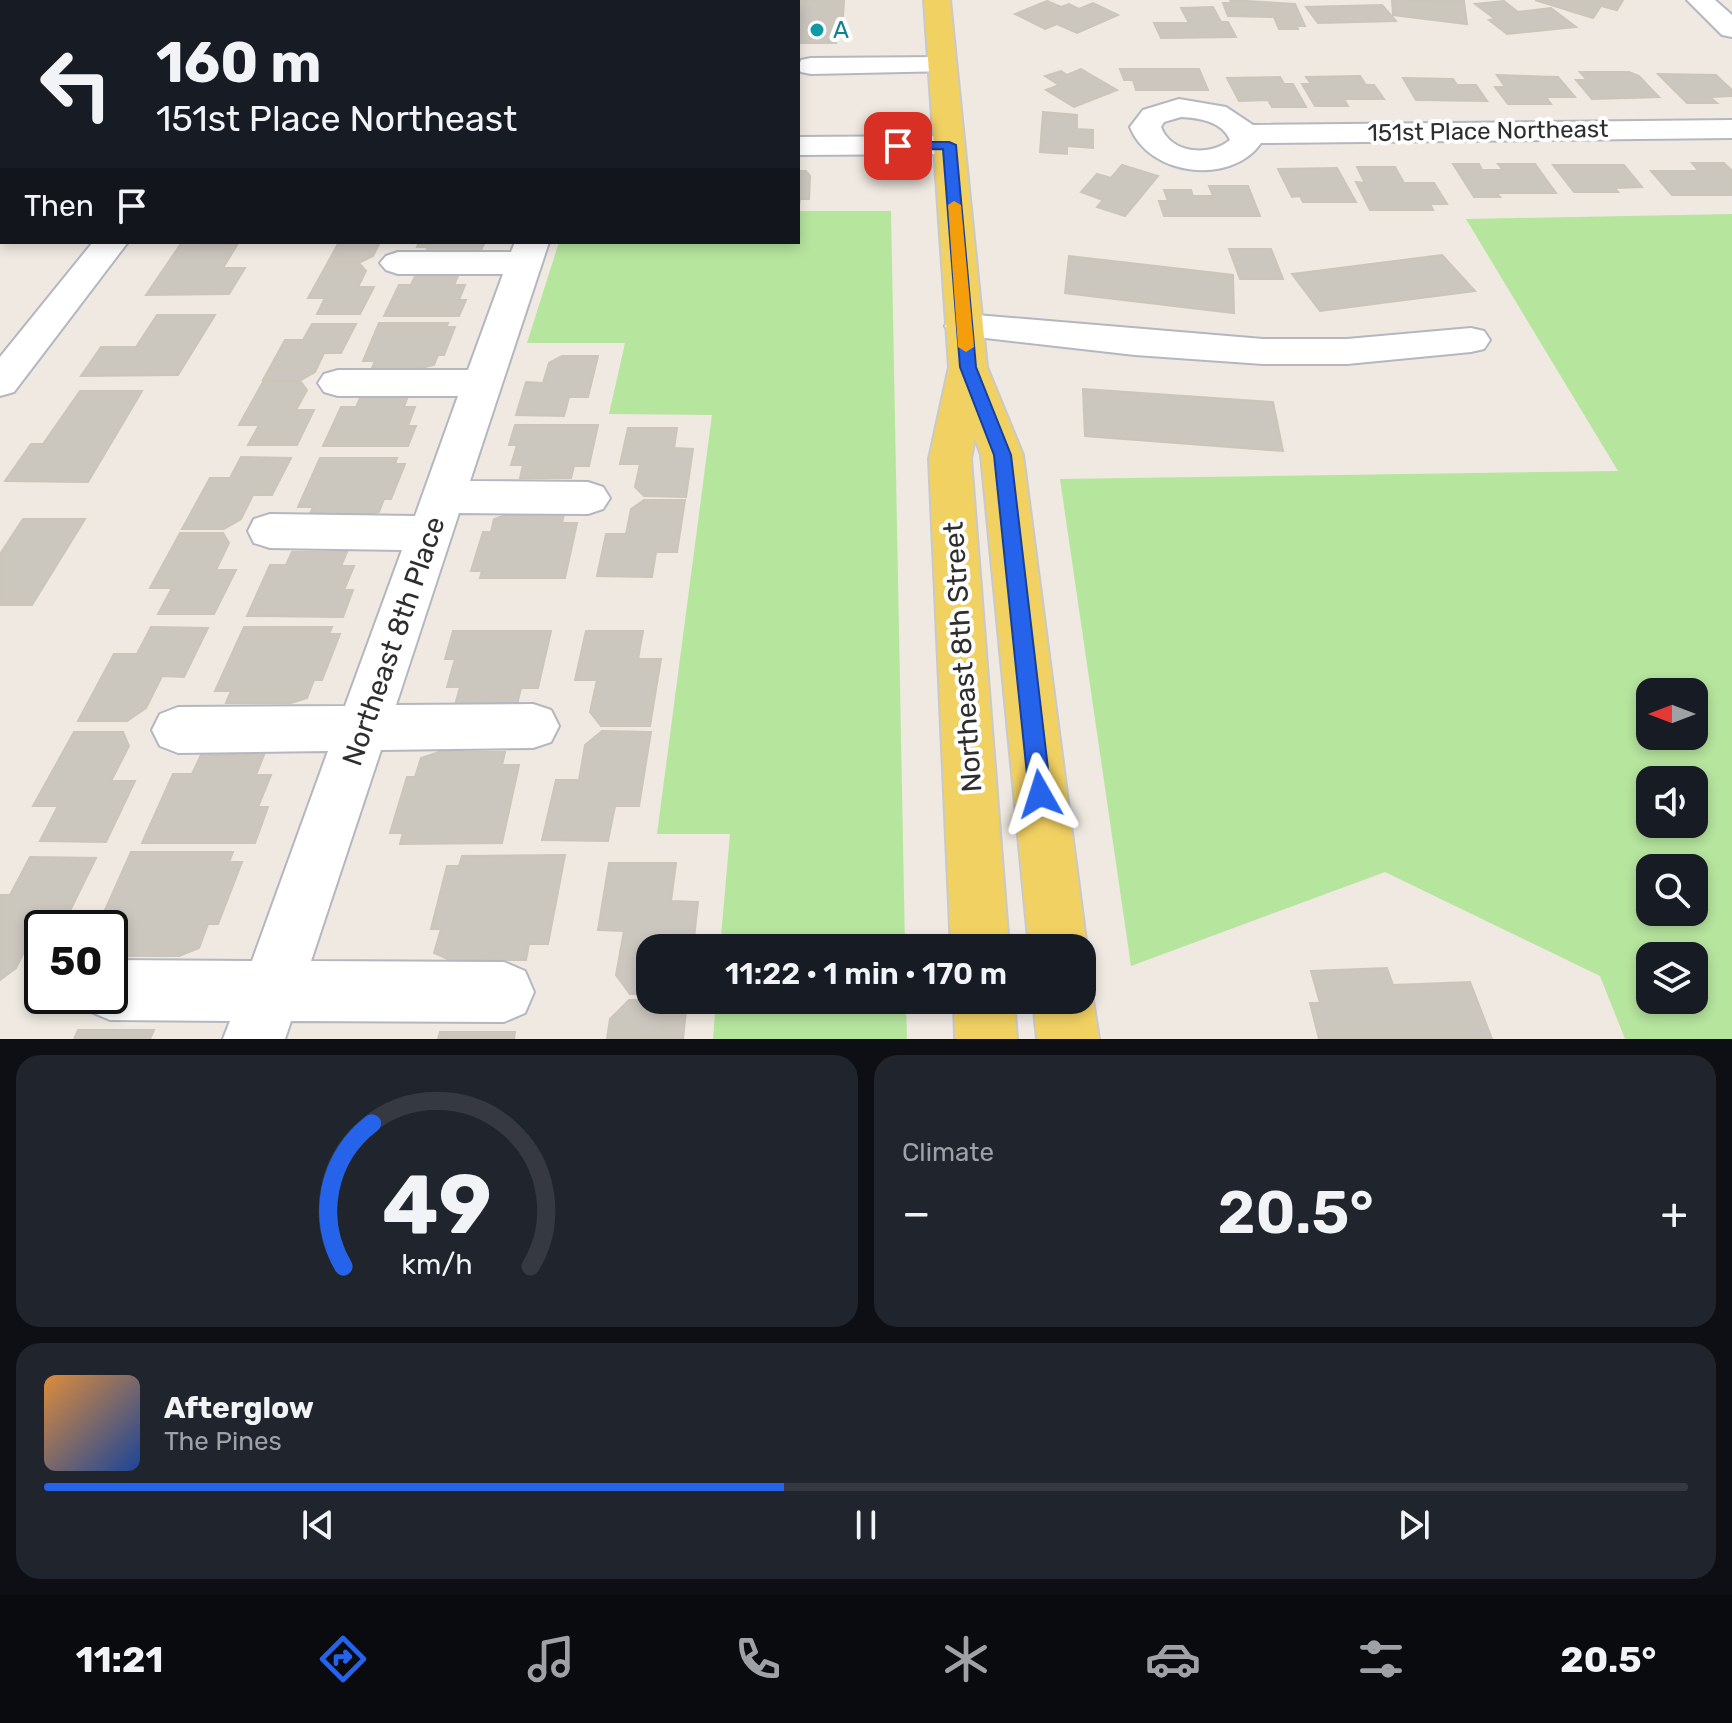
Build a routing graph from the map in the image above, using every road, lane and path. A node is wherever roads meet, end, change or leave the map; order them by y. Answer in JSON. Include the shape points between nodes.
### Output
{"nodes":[{"id":1,"x":937,"y":0,"type":"edge"},
{"id":2,"x":1700,"y":0,"type":"edge"},
{"id":3,"x":1732,"y":29,"type":"edge"},
{"id":4,"x":942,"y":65,"type":"junction"},
{"id":5,"x":811,"y":66,"type":"dead end"},
{"id":6,"x":1732,"y":129,"type":"edge"},
{"id":7,"x":1245,"y":134,"type":"dead end"},
{"id":8,"x":949,"y":145,"type":"junction"},
{"id":9,"x":800,"y":146,"type":"edge"},
{"id":10,"x":109,"y":244,"type":"edge"},
{"id":11,"x":528,"y":253,"type":"edge"},
{"id":12,"x":398,"y":263,"type":"dead end"},
{"id":13,"x":1471,"y":340,"type":"dead end"},
{"id":14,"x":966,"y":347,"type":"junction"},
{"id":15,"x":0,"y":383,"type":"edge"},
{"id":16,"x":338,"y":383,"type":"dead end"},
{"id":17,"x":483,"y":383,"type":"junction"},
{"id":18,"x":588,"y":498,"type":"dead end"},
{"id":19,"x":437,"y":515,"type":"junction"},
{"id":20,"x":270,"y":531,"type":"dead end"},
{"id":21,"x":533,"y":726,"type":"dead end"},
{"id":22,"x":363,"y":728,"type":"junction"},
{"id":23,"x":178,"y":730,"type":"dead end"},
{"id":24,"x":979,"y":934,"type":"edge"},
{"id":25,"x":1056,"y":934,"type":"edge"},
{"id":26,"x":504,"y":992,"type":"dead end"},
{"id":27,"x":128,"y":993,"type":"edge"},
{"id":28,"x":985,"y":1014,"type":"edge"},
{"id":29,"x":1065,"y":1014,"type":"edge"},
{"id":30,"x":262,"y":1015,"type":"edge"},
{"id":31,"x":986,"y":1039,"type":"edge"},
{"id":32,"x":1068,"y":1039,"type":"edge"}],
"edges":[{"from":1,"to":4,"type":"main road","name":"Northeast 8th Street"},
{"from":2,"to":3,"type":"street"},
{"from":4,"to":5,"type":"street"},
{"from":4,"to":8,"type":"main road","name":"Northeast 8th Street"},
{"from":6,"to":7,"type":"street","name":"151st Place Northeast"},
{"from":8,"to":9,"type":"street"},
{"from":8,"to":14,"type":"main road","name":"Northeast 8th Street"},
{"from":10,"to":15,"type":"street"},
{"from":11,"to":12,"type":"street"},
{"from":11,"to":17,"type":"street","name":"Northeast 8th Place"},
{"from":13,"to":14,"type":"street","via":[[1305,353]]},
{"from":14,"to":24,"type":"main road","name":"Northeast 8th Street","via":[[950,459]]},
{"from":14,"to":25,"type":"main road","name":"Northeast 8th Street","via":[[1002,455]]},
{"from":16,"to":17,"type":"street"},
{"from":17,"to":19,"type":"street","name":"Northeast 8th Place"},
{"from":18,"to":19,"type":"street"},
{"from":19,"to":20,"type":"street"},
{"from":19,"to":22,"type":"street","name":"Northeast 8th Place"},
{"from":21,"to":22,"type":"street"},
{"from":22,"to":23,"type":"street"},
{"from":22,"to":30,"type":"street","name":"Northeast 8th Place"},
{"from":26,"to":30,"type":"street"},
{"from":27,"to":30,"type":"street"},
{"from":28,"to":31,"type":"main road"},
{"from":29,"to":32,"type":"main road"}]}
